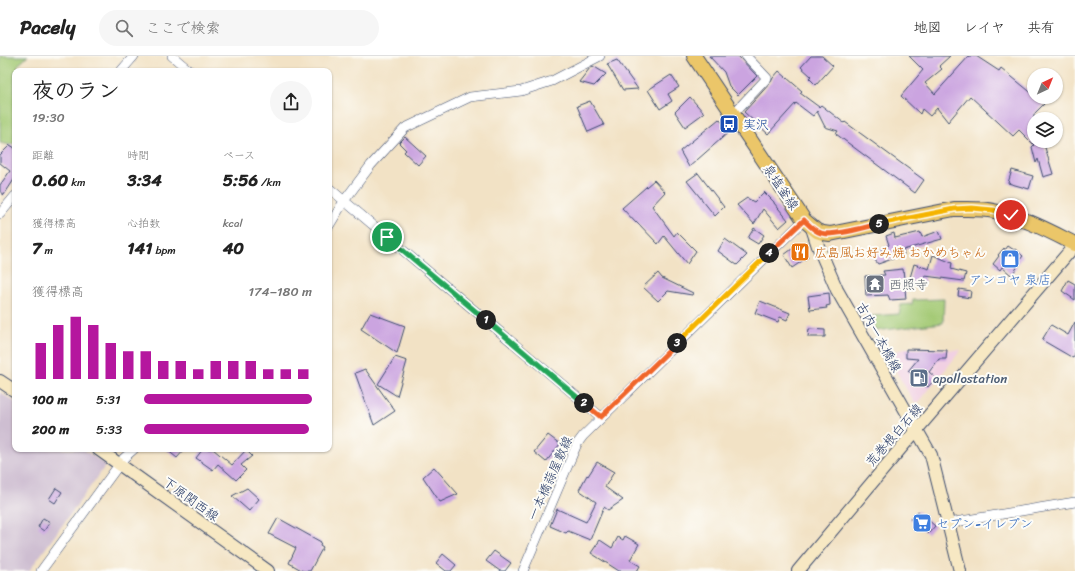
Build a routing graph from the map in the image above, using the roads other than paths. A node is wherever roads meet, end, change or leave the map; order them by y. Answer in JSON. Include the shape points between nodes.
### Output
{"nodes":[{"id":1,"x":134,"y":56,"type":"edge"},
{"id":2,"x":172,"y":56,"type":"edge"},
{"id":3,"x":600,"y":56,"type":"edge"},
{"id":4,"x":694,"y":56,"type":"edge"},
{"id":5,"x":746,"y":56,"type":"edge"},
{"id":6,"x":124,"y":68,"type":"edge"},
{"id":7,"x":186,"y":68,"type":"edge"},
{"id":8,"x":733,"y":114,"type":"junction"},
{"id":9,"x":332,"y":191,"type":"edge"},
{"id":10,"x":12,"y":200,"type":"edge"},
{"id":11,"x":344,"y":201,"type":"junction"},
{"id":12,"x":0,"y":214,"type":"edge"},
{"id":13,"x":332,"y":221,"type":"edge"},
{"id":14,"x":808,"y":224,"type":"junction"},
{"id":15,"x":1075,"y":244,"type":"edge"},
{"id":16,"x":0,"y":380,"type":"edge"},
{"id":17,"x":12,"y":389,"type":"edge"},
{"id":18,"x":601,"y":417,"type":"junction"},
{"id":19,"x":916,"y":431,"type":"junction"},
{"id":20,"x":102,"y":452,"type":"edge"},
{"id":21,"x":131,"y":452,"type":"edge"},
{"id":22,"x":119,"y":464,"type":"junction"},
{"id":23,"x":1075,"y":502,"type":"edge"},
{"id":24,"x":949,"y":524,"type":"junction"},
{"id":25,"x":42,"y":571,"type":"edge"},
{"id":26,"x":268,"y":571,"type":"edge"},
{"id":27,"x":523,"y":571,"type":"edge"},
{"id":28,"x":798,"y":571,"type":"edge"},
{"id":29,"x":960,"y":571,"type":"edge"}],
"edges":[{"from":1,"to":6,"type":"street"},
{"from":2,"to":7,"type":"street"},
{"from":3,"to":11,"type":"street","via":[[552,81],[521,91],[470,97],[405,128],[371,165]]},
{"from":4,"to":8,"type":"main road","name":"泉塩釜線"},
{"from":5,"to":8,"type":"street","via":[[767,78]]},
{"from":8,"to":14,"type":"main road","name":"泉塩釜線"},
{"from":9,"to":11,"type":"street"},
{"from":10,"to":12,"type":"street"},
{"from":11,"to":13,"type":"street"},
{"from":11,"to":18,"type":"street"},
{"from":14,"to":15,"type":"main road","via":[[823,234],[837,233],[954,209],[972,208],[1011,215]]},
{"from":14,"to":18,"type":"street","name":"一本橋蒜屋敷線"},
{"from":14,"to":19,"type":"street","name":"古内一本橋線","via":[[837,290]]},
{"from":15,"to":19,"type":"street","name":"荒巻根白石線"},
{"from":16,"to":17,"type":"street"},
{"from":18,"to":27,"type":"street","name":"一本橋蒜屋敷線","via":[[577,444]]},
{"from":19,"to":24,"type":"street","name":"古内一本橋線","via":[[931,456]]},
{"from":19,"to":28,"type":"street","name":"荒巻根白石線"},
{"from":20,"to":22,"type":"street","name":"下原関西線"},
{"from":21,"to":22,"type":"street"},
{"from":22,"to":25,"type":"street"},
{"from":22,"to":26,"type":"street","name":"下原関西線"},
{"from":23,"to":24,"type":"street"},
{"from":24,"to":29,"type":"street","name":"古内一本橋線"}]}
